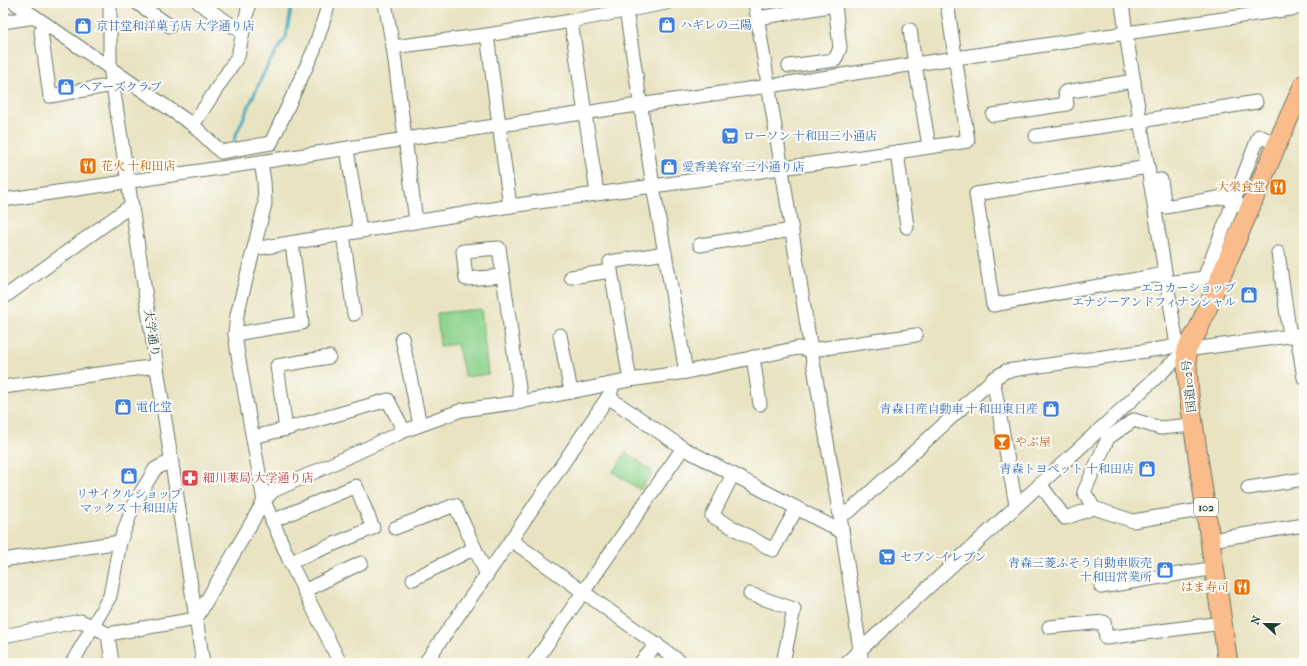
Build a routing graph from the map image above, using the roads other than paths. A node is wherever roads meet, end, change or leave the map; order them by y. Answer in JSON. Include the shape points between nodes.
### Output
{"nodes":[{"id":1,"x":15,"y":3,"type":"edge"},
{"id":2,"x":110,"y":3,"type":"edge"},
{"id":3,"x":137,"y":3,"type":"edge"},
{"id":4,"x":199,"y":3,"type":"edge"},
{"id":5,"x":249,"y":3,"type":"edge"},
{"id":6,"x":329,"y":3,"type":"edge"},
{"id":7,"x":385,"y":3,"type":"edge"},
{"id":8,"x":666,"y":3,"type":"edge"},
{"id":9,"x":756,"y":3,"type":"edge"},
{"id":10,"x":947,"y":3,"type":"edge"},
{"id":11,"x":1122,"y":3,"type":"edge"},
{"id":12,"x":1304,"y":7,"type":"edge"},
{"id":13,"x":621,"y":8,"type":"edge"},
{"id":14,"x":758,"y":18,"type":"junction"},
{"id":15,"x":40,"y":20,"type":"junction"},
{"id":16,"x":571,"y":21,"type":"junction"},
{"id":17,"x":3,"y":22,"type":"edge"},
{"id":18,"x":170,"y":26,"type":"dead end"},
{"id":19,"x":910,"y":30,"type":"dead end"},
{"id":20,"x":242,"y":32,"type":"junction"},
{"id":21,"x":1126,"y":34,"type":"junction"},
{"id":22,"x":487,"y":35,"type":"junction"},
{"id":23,"x":393,"y":47,"type":"junction"},
{"id":24,"x":955,"y":58,"type":"junction"},
{"id":25,"x":915,"y":64,"type":"junction"},
{"id":26,"x":789,"y":66,"type":"dead end"},
{"id":27,"x":110,"y":67,"type":"junction"},
{"id":28,"x":1134,"y":81,"type":"junction"},
{"id":29,"x":1304,"y":84,"type":"edge"},
{"id":30,"x":113,"y":85,"type":"junction"},
{"id":31,"x":769,"y":86,"type":"junction"},
{"id":32,"x":1256,"y":102,"type":"dead end"},
{"id":33,"x":641,"y":105,"type":"junction"},
{"id":34,"x":1299,"y":106,"type":"edge"},
{"id":35,"x":585,"y":113,"type":"junction"},
{"id":36,"x":993,"y":115,"type":"dead end"},
{"id":37,"x":1140,"y":121,"type":"junction"},
{"id":38,"x":193,"y":125,"type":"junction"},
{"id":39,"x":499,"y":126,"type":"junction"},
{"id":40,"x":1036,"y":136,"type":"dead end"},
{"id":41,"x":405,"y":139,"type":"junction"},
{"id":42,"x":929,"y":146,"type":"junction"},
{"id":43,"x":348,"y":149,"type":"junction"},
{"id":44,"x":897,"y":152,"type":"junction"},
{"id":45,"x":260,"y":162,"type":"junction"},
{"id":46,"x":781,"y":167,"type":"junction"},
{"id":47,"x":1148,"y":167,"type":"junction"},
{"id":48,"x":128,"y":181,"type":"junction"},
{"id":49,"x":1150,"y":182,"type":"junction"},
{"id":50,"x":654,"y":186,"type":"junction"},
{"id":51,"x":596,"y":193,"type":"junction"},
{"id":52,"x":3,"y":200,"type":"edge"},
{"id":53,"x":132,"y":205,"type":"junction"},
{"id":54,"x":1241,"y":205,"type":"junction"},
{"id":55,"x":510,"y":206,"type":"junction"},
{"id":56,"x":416,"y":221,"type":"junction"},
{"id":57,"x":907,"y":227,"type":"dead end"},
{"id":58,"x":792,"y":230,"type":"junction"},
{"id":59,"x":360,"y":231,"type":"junction"},
{"id":60,"x":343,"y":234,"type":"junction"},
{"id":61,"x":292,"y":243,"type":"junction"},
{"id":62,"x":700,"y":245,"type":"dead end"},
{"id":63,"x":254,"y":249,"type":"junction"},
{"id":64,"x":665,"y":253,"type":"junction"},
{"id":65,"x":1278,"y":253,"type":"dead end"},
{"id":66,"x":611,"y":271,"type":"junction"},
{"id":67,"x":502,"y":276,"type":"dead end"},
{"id":68,"x":571,"y":277,"type":"dead end"},
{"id":69,"x":1166,"y":278,"type":"junction"},
{"id":70,"x":3,"y":298,"type":"edge"},
{"id":71,"x":354,"y":314,"type":"dead end"},
{"id":72,"x":235,"y":334,"type":"junction"},
{"id":73,"x":560,"y":335,"type":"dead end"},
{"id":74,"x":916,"y":335,"type":"dead end"},
{"id":75,"x":1297,"y":335,"type":"edge"},
{"id":76,"x":402,"y":338,"type":"dead end"},
{"id":77,"x":1181,"y":348,"type":"junction"},
{"id":78,"x":811,"y":350,"type":"junction"},
{"id":79,"x":329,"y":357,"type":"dead end"},
{"id":80,"x":753,"y":357,"type":"junction"},
{"id":81,"x":156,"y":366,"type":"junction"},
{"id":82,"x":686,"y":372,"type":"junction"},
{"id":83,"x":1304,"y":378,"type":"edge"},
{"id":84,"x":993,"y":379,"type":"junction"},
{"id":85,"x":630,"y":380,"type":"junction"},
{"id":86,"x":613,"y":384,"type":"junction"},
{"id":87,"x":3,"y":387,"type":"edge"},
{"id":88,"x":571,"y":392,"type":"junction"},
{"id":89,"x":608,"y":398,"type":"junction"},
{"id":90,"x":521,"y":402,"type":"junction"},
{"id":91,"x":760,"y":404,"type":"dead end"},
{"id":92,"x":420,"y":425,"type":"junction"},
{"id":93,"x":1193,"y":425,"type":"junction"},
{"id":94,"x":286,"y":429,"type":"junction"},
{"id":95,"x":404,"y":431,"type":"junction"},
{"id":96,"x":253,"y":437,"type":"junction"},
{"id":97,"x":683,"y":448,"type":"junction"},
{"id":98,"x":171,"y":461,"type":"junction"},
{"id":99,"x":733,"y":474,"type":"junction"},
{"id":100,"x":1304,"y":481,"type":"edge"},
{"id":101,"x":1040,"y":484,"type":"junction"},
{"id":102,"x":1248,"y":488,"type":"dead end"},
{"id":103,"x":264,"y":501,"type":"junction"},
{"id":104,"x":1016,"y":505,"type":"junction"},
{"id":105,"x":797,"y":508,"type":"junction"},
{"id":106,"x":1094,"y":508,"type":"junction"},
{"id":107,"x":1206,"y":509,"type":"junction"},
{"id":108,"x":840,"y":516,"type":"junction"},
{"id":109,"x":272,"y":521,"type":"junction"},
{"id":110,"x":1304,"y":525,"type":"edge"},
{"id":111,"x":395,"y":528,"type":"dead end"},
{"id":112,"x":842,"y":532,"type":"junction"},
{"id":113,"x":511,"y":540,"type":"junction"},
{"id":114,"x":1211,"y":540,"type":"junction"},
{"id":115,"x":120,"y":542,"type":"junction"},
{"id":116,"x":475,"y":548,"type":"junction"},
{"id":117,"x":3,"y":560,"type":"edge"},
{"id":118,"x":290,"y":562,"type":"junction"},
{"id":119,"x":361,"y":562,"type":"dead end"},
{"id":120,"x":1215,"y":568,"type":"junction"},
{"id":121,"x":487,"y":575,"type":"junction"},
{"id":122,"x":413,"y":579,"type":"dead end"},
{"id":123,"x":1101,"y":586,"type":"dead end"},
{"id":124,"x":304,"y":591,"type":"junction"},
{"id":125,"x":583,"y":591,"type":"junction"},
{"id":126,"x":750,"y":594,"type":"dead end"},
{"id":127,"x":196,"y":619,"type":"junction"},
{"id":128,"x":1222,"y":623,"type":"junction"},
{"id":129,"x":93,"y":627,"type":"junction"},
{"id":130,"x":1049,"y":627,"type":"dead end"},
{"id":131,"x":108,"y":634,"type":"junction"},
{"id":132,"x":4,"y":636,"type":"edge"},
{"id":133,"x":657,"y":644,"type":"junction"},
{"id":134,"x":861,"y":657,"type":"edge"},
{"id":135,"x":72,"y":663,"type":"edge"},
{"id":136,"x":112,"y":663,"type":"edge"},
{"id":137,"x":203,"y":663,"type":"edge"},
{"id":138,"x":340,"y":663,"type":"edge"},
{"id":139,"x":425,"y":663,"type":"edge"},
{"id":140,"x":534,"y":663,"type":"edge"},
{"id":141,"x":640,"y":663,"type":"edge"},
{"id":142,"x":682,"y":663,"type":"edge"},
{"id":143,"x":783,"y":663,"type":"edge"},
{"id":144,"x":846,"y":663,"type":"edge"},
{"id":145,"x":1228,"y":663,"type":"edge"}],
"edges":[{"from":1,"to":15,"type":"street"},
{"from":2,"to":27,"type":"street","name":"大学通り"},
{"from":3,"to":18,"type":"street"},
{"from":4,"to":20,"type":"street"},
{"from":5,"to":20,"type":"street"},
{"from":6,"to":38,"type":"street","via":[[314,50],[271,143],[221,152]]},
{"from":7,"to":23,"type":"street"},
{"from":8,"to":13,"type":"street"},
{"from":9,"to":14,"type":"street"},
{"from":10,"to":24,"type":"street"},
{"from":11,"to":21,"type":"street"},
{"from":12,"to":21,"type":"street"},
{"from":13,"to":16,"type":"street"},
{"from":13,"to":33,"type":"street"},
{"from":14,"to":26,"type":"street","via":[[835,5],[840,48],[835,60]]},
{"from":14,"to":31,"type":"street"},
{"from":15,"to":17,"type":"street"},
{"from":15,"to":27,"type":"street"},
{"from":15,"to":30,"type":"street","via":[[50,96]]},
{"from":16,"to":22,"type":"street"},
{"from":16,"to":35,"type":"street"},
{"from":19,"to":25,"type":"street"},
{"from":20,"to":38,"type":"street","via":[[238,56]]},
{"from":21,"to":24,"type":"street"},
{"from":21,"to":28,"type":"street"},
{"from":22,"to":23,"type":"street"},
{"from":22,"to":39,"type":"street"},
{"from":23,"to":41,"type":"street"},
{"from":24,"to":25,"type":"street"},
{"from":24,"to":42,"type":"street","via":[[968,141]]},
{"from":25,"to":31,"type":"street"},
{"from":25,"to":42,"type":"street"},
{"from":27,"to":30,"type":"street","name":"大学通り"},
{"from":27,"to":38,"type":"street"},
{"from":28,"to":36,"type":"street","via":[[1065,92],[1067,104]]},
{"from":28,"to":37,"type":"street"},
{"from":29,"to":34,"type":"highway","name":"国道102号"},
{"from":30,"to":48,"type":"street","name":"大学通り"},
{"from":31,"to":33,"type":"street"},
{"from":31,"to":46,"type":"street"},
{"from":32,"to":37,"type":"street"},
{"from":33,"to":35,"type":"street"},
{"from":33,"to":50,"type":"street"},
{"from":34,"to":54,"type":"highway","name":"国道102号"},
{"from":35,"to":39,"type":"street"},
{"from":35,"to":51,"type":"street"},
{"from":37,"to":40,"type":"street"},
{"from":37,"to":47,"type":"street"},
{"from":39,"to":41,"type":"street"},
{"from":39,"to":55,"type":"street"},
{"from":41,"to":43,"type":"street"},
{"from":41,"to":56,"type":"street"},
{"from":42,"to":44,"type":"street"},
{"from":43,"to":45,"type":"street"},
{"from":43,"to":59,"type":"street"},
{"from":44,"to":46,"type":"street"},
{"from":44,"to":57,"type":"street"},
{"from":45,"to":48,"type":"street"},
{"from":45,"to":63,"type":"street","via":[[265,204]]},
{"from":46,"to":50,"type":"street"},
{"from":46,"to":58,"type":"street"},
{"from":47,"to":49,"type":"street"},
{"from":47,"to":69,"type":"street","via":[[976,194],[993,305]]},
{"from":48,"to":52,"type":"street"},
{"from":48,"to":53,"type":"street","name":"大学通り"},
{"from":49,"to":54,"type":"street","via":[[1161,180],[1165,207],[1224,197]]},
{"from":49,"to":69,"type":"street"},
{"from":50,"to":51,"type":"street"},
{"from":50,"to":64,"type":"street"},
{"from":51,"to":55,"type":"street"},
{"from":53,"to":70,"type":"street"},
{"from":53,"to":81,"type":"street","name":"大学通り"},
{"from":54,"to":69,"type":"street","via":[[1204,278]]},
{"from":54,"to":77,"type":"highway","name":"国道102号","via":[[1198,330]]},
{"from":55,"to":56,"type":"street"},
{"from":56,"to":59,"type":"street"},
{"from":58,"to":62,"type":"street"},
{"from":58,"to":78,"type":"street"},
{"from":59,"to":60,"type":"street"},
{"from":60,"to":61,"type":"street"},
{"from":60,"to":71,"type":"street"},
{"from":61,"to":63,"type":"street"},
{"from":61,"to":72,"type":"street","via":[[302,323]]},
{"from":63,"to":72,"type":"street","via":[[237,315]]},
{"from":64,"to":66,"type":"street","via":[[610,262]]},
{"from":64,"to":82,"type":"street"},
{"from":65,"to":75,"type":"street"},
{"from":66,"to":68,"type":"street"},
{"from":66,"to":85,"type":"street"},
{"from":67,"to":90,"type":"street"},
{"from":69,"to":77,"type":"street"},
{"from":72,"to":96,"type":"street"},
{"from":73,"to":88,"type":"street"},
{"from":74,"to":78,"type":"street"},
{"from":75,"to":77,"type":"street"},
{"from":75,"to":83,"type":"street"},
{"from":76,"to":92,"type":"street"},
{"from":77,"to":84,"type":"street","via":[[1006,371]]},
{"from":77,"to":93,"type":"highway","name":"国道102号","number":"102"},
{"from":77,"to":101,"type":"street"},
{"from":78,"to":80,"type":"street","via":[[798,348]]},
{"from":78,"to":108,"type":"street"},
{"from":79,"to":94,"type":"street","via":[[277,366]]},
{"from":80,"to":82,"type":"street"},
{"from":80,"to":91,"type":"street"},
{"from":81,"to":87,"type":"street"},
{"from":81,"to":98,"type":"street","name":"大学通り"},
{"from":82,"to":85,"type":"street"},
{"from":84,"to":104,"type":"street"},
{"from":84,"to":108,"type":"street","via":[[851,510]]},
{"from":85,"to":86,"type":"street"},
{"from":86,"to":88,"type":"street"},
{"from":86,"to":89,"type":"street"},
{"from":88,"to":90,"type":"street"},
{"from":89,"to":97,"type":"street"},
{"from":89,"to":113,"type":"street"},
{"from":90,"to":92,"type":"street","via":[[462,410]]},
{"from":92,"to":95,"type":"street"},
{"from":93,"to":106,"type":"street","via":[[1160,428],[1134,420],[1108,438],[1084,492]]},
{"from":93,"to":107,"type":"highway","name":"国道102号","number":"102"},
{"from":94,"to":95,"type":"street","via":[[388,400]]},
{"from":94,"to":96,"type":"street"},
{"from":95,"to":103,"type":"street","via":[[273,491]]},
{"from":96,"to":103,"type":"street"},
{"from":97,"to":99,"type":"street"},
{"from":97,"to":125,"type":"street"},
{"from":98,"to":115,"type":"street","via":[[155,469],[134,504]]},
{"from":98,"to":127,"type":"street","name":"大学通り"},
{"from":99,"to":105,"type":"street"},
{"from":99,"to":105,"type":"street","via":[[712,516],[773,550]]},
{"from":100,"to":102,"type":"street"},
{"from":101,"to":104,"type":"street"},
{"from":101,"to":106,"type":"street","via":[[1065,518]]},
{"from":103,"to":109,"type":"street"},
{"from":103,"to":127,"type":"street"},
{"from":104,"to":134,"type":"street"},
{"from":105,"to":112,"type":"street"},
{"from":106,"to":107,"type":"street","via":[[1133,521]]},
{"from":107,"to":114,"type":"highway","name":"国道102号","number":"102"},
{"from":108,"to":112,"type":"street"},
{"from":109,"to":118,"type":"street"},
{"from":109,"to":118,"type":"street","via":[[356,486],[373,528]]},
{"from":110,"to":114,"type":"street"},
{"from":111,"to":116,"type":"street","via":[[455,504]]},
{"from":112,"to":134,"type":"street"},
{"from":113,"to":121,"type":"street"},
{"from":113,"to":125,"type":"street"},
{"from":114,"to":120,"type":"highway","name":"国道102号","number":"102"},
{"from":115,"to":117,"type":"street"},
{"from":115,"to":129,"type":"street","via":[[110,596]]},
{"from":116,"to":121,"type":"street"},
{"from":116,"to":122,"type":"street"},
{"from":118,"to":124,"type":"street"},
{"from":119,"to":124,"type":"street"},
{"from":120,"to":123,"type":"street"},
{"from":120,"to":128,"type":"highway","name":"国道102号","number":"102"},
{"from":121,"to":139,"type":"street"},
{"from":124,"to":138,"type":"street"},
{"from":125,"to":133,"type":"street"},
{"from":125,"to":140,"type":"street"},
{"from":126,"to":143,"type":"street","via":[[794,609]]},
{"from":127,"to":131,"type":"street"},
{"from":127,"to":137,"type":"street","name":"大学通り"},
{"from":128,"to":130,"type":"street","via":[[1106,638],[1104,622]]},
{"from":128,"to":145,"type":"highway","name":"国道102号","number":"102"},
{"from":129,"to":131,"type":"street"},
{"from":129,"to":132,"type":"street","via":[[81,621]]},
{"from":129,"to":135,"type":"street"},
{"from":131,"to":136,"type":"street"},
{"from":133,"to":141,"type":"street"},
{"from":133,"to":142,"type":"street"},
{"from":134,"to":144,"type":"street"}]}
